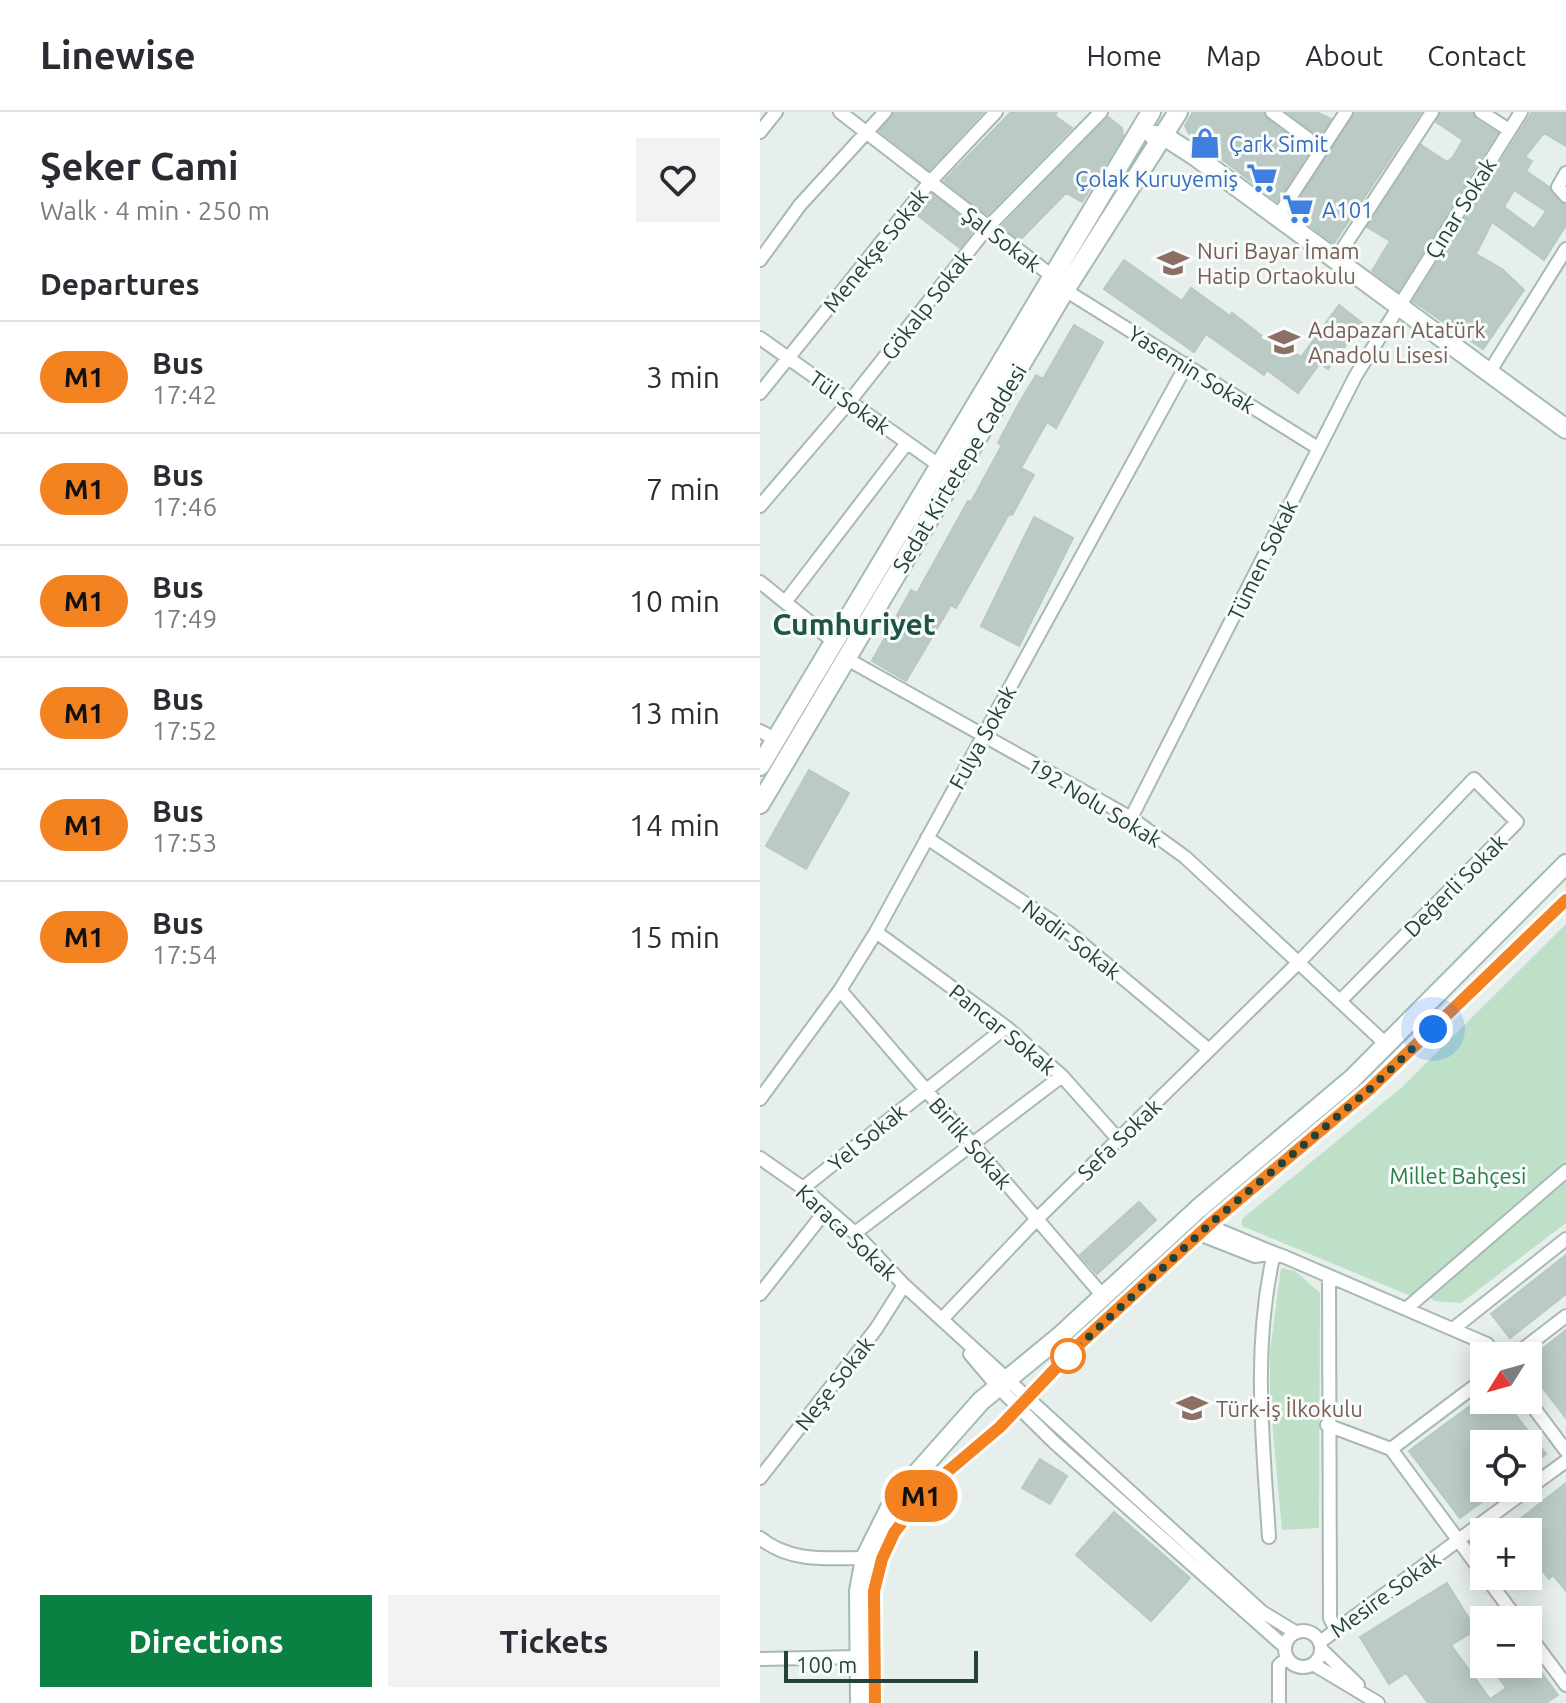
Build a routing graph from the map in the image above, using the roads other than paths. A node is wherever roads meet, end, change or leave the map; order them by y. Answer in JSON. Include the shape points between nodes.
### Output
{"nodes":[{"id":1,"x":776,"y":112,"type":"edge"},
{"id":2,"x":840,"y":112,"type":"edge"},
{"id":3,"x":885,"y":112,"type":"edge"},
{"id":4,"x":996,"y":112,"type":"edge"},
{"id":5,"x":1101,"y":112,"type":"edge"},
{"id":6,"x":1178,"y":112,"type":"edge"},
{"id":7,"x":1272,"y":112,"type":"edge"},
{"id":8,"x":1346,"y":112,"type":"edge"},
{"id":9,"x":1432,"y":112,"type":"edge"},
{"id":10,"x":1481,"y":112,"type":"edge"},
{"id":11,"x":1521,"y":112,"type":"edge"},
{"id":12,"x":1142,"y":115,"type":"edge"},
{"id":13,"x":1509,"y":130,"type":"junction"},
{"id":14,"x":865,"y":131,"type":"junction"},
{"id":15,"x":760,"y":132,"type":"edge"},
{"id":16,"x":1164,"y":136,"type":"junction"},
{"id":17,"x":1129,"y":146,"type":"junction"},
{"id":18,"x":1322,"y":149,"type":"junction"},
{"id":19,"x":1566,"y":173,"type":"edge"},
{"id":20,"x":929,"y":183,"type":"junction"},
{"id":21,"x":1566,"y":196,"type":"edge"},
{"id":22,"x":1276,"y":219,"type":"junction"},
{"id":23,"x":990,"y":224,"type":"junction"},
{"id":24,"x":1566,"y":249,"type":"edge"},
{"id":25,"x":1336,"y":259,"type":"junction"},
{"id":26,"x":760,"y":260,"type":"edge"},
{"id":27,"x":1052,"y":276,"type":"junction"},
{"id":28,"x":1065,"y":290,"type":"junction"},
{"id":29,"x":1399,"y":305,"type":"junction"},
{"id":30,"x":760,"y":338,"type":"edge"},
{"id":31,"x":787,"y":358,"type":"junction"},
{"id":32,"x":1187,"y":364,"type":"junction"},
{"id":33,"x":1490,"y":371,"type":"junction"},
{"id":34,"x":760,"y":393,"type":"edge"},
{"id":35,"x":849,"y":402,"type":"junction"},
{"id":36,"x":1566,"y":429,"type":"edge"},
{"id":37,"x":907,"y":443,"type":"junction"},
{"id":38,"x":1318,"y":448,"type":"junction"},
{"id":39,"x":940,"y":466,"type":"junction"},
{"id":40,"x":760,"y":506,"type":"edge"},
{"id":41,"x":760,"y":582,"type":"edge"},
{"id":42,"x":786,"y":601,"type":"junction"},
{"id":43,"x":833,"y":641,"type":"junction"},
{"id":44,"x":847,"y":659,"type":"junction"},
{"id":45,"x":768,"y":735,"type":"edge"},
{"id":46,"x":982,"y":737,"type":"junction"},
{"id":47,"x":760,"y":766,"type":"edge"},
{"id":48,"x":760,"y":804,"type":"edge"},
{"id":49,"x":1131,"y":818,"type":"junction"},
{"id":50,"x":927,"y":838,"type":"junction"},
{"id":51,"x":1566,"y":864,"type":"edge"},
{"id":52,"x":1566,"y":900,"type":"edge"},
{"id":53,"x":876,"y":932,"type":"junction"},
{"id":54,"x":1300,"y":961,"type":"junction"},
{"id":55,"x":840,"y":990,"type":"junction"},
{"id":56,"x":1340,"y":1001,"type":"junction"},
{"id":57,"x":1006,"y":1027,"type":"junction"},
{"id":58,"x":1387,"y":1045,"type":"junction"},
{"id":59,"x":1209,"y":1050,"type":"junction"},
{"id":60,"x":1062,"y":1076,"type":"junction"},
{"id":61,"x":926,"y":1090,"type":"junction"},
{"id":62,"x":760,"y":1099,"type":"edge"},
{"id":63,"x":1118,"y":1139,"type":"junction"},
{"id":64,"x":972,"y":1144,"type":"junction"},
{"id":65,"x":760,"y":1158,"type":"edge"},
{"id":66,"x":1566,"y":1171,"type":"edge"},
{"id":67,"x":803,"y":1188,"type":"junction"},
{"id":68,"x":827,"y":1209,"type":"junction"},
{"id":69,"x":1037,"y":1219,"type":"junction"},
{"id":70,"x":1211,"y":1223,"type":"junction"},
{"id":71,"x":855,"y":1233,"type":"junction"},
{"id":72,"x":1199,"y":1234,"type":"junction"},
{"id":73,"x":1566,"y":1239,"type":"edge"},
{"id":74,"x":1274,"y":1253,"type":"junction"},
{"id":75,"x":1329,"y":1277,"type":"junction"},
{"id":76,"x":904,"y":1285,"type":"junction"},
{"id":77,"x":760,"y":1294,"type":"edge"},
{"id":78,"x":1103,"y":1296,"type":"junction"},
{"id":79,"x":1406,"y":1309,"type":"junction"},
{"id":80,"x":931,"y":1310,"type":"junction"},
{"id":81,"x":1566,"y":1316,"type":"edge"},
{"id":82,"x":942,"y":1319,"type":"junction"},
{"id":83,"x":1453,"y":1329,"type":"junction"},
{"id":84,"x":1482,"y":1342,"type":"edge"},
{"id":85,"x":1532,"y":1342,"type":"edge"},
{"id":86,"x":1001,"y":1382,"type":"junction"},
{"id":87,"x":1470,"y":1390,"type":"edge"},
{"id":88,"x":1023,"y":1404,"type":"junction"},
{"id":89,"x":1538,"y":1414,"type":"edge"},
{"id":90,"x":1327,"y":1425,"type":"junction"},
{"id":91,"x":1391,"y":1449,"type":"junction"},
{"id":92,"x":1566,"y":1451,"type":"edge"},
{"id":93,"x":1566,"y":1461,"type":"edge"},
{"id":94,"x":760,"y":1478,"type":"edge"},
{"id":95,"x":1269,"y":1537,"type":"dead end"},
{"id":96,"x":760,"y":1538,"type":"edge"},
{"id":97,"x":1458,"y":1540,"type":"junction"},
{"id":98,"x":1470,"y":1556,"type":"edge"},
{"id":99,"x":865,"y":1558,"type":"junction"},
{"id":100,"x":1495,"y":1590,"type":"edge"},
{"id":101,"x":1507,"y":1606,"type":"edge"},
{"id":102,"x":1336,"y":1630,"type":"junction"},
{"id":103,"x":1295,"y":1632,"type":"junction"},
{"id":104,"x":1320,"y":1645,"type":"junction"},
{"id":105,"x":1286,"y":1652,"type":"junction"},
{"id":106,"x":1542,"y":1653,"type":"edge"},
{"id":107,"x":859,"y":1657,"type":"junction"},
{"id":108,"x":760,"y":1659,"type":"edge"},
{"id":109,"x":1313,"y":1664,"type":"junction"},
{"id":110,"x":1566,"y":1685,"type":"edge"},
{"id":111,"x":1372,"y":1701,"type":"edge"},
{"id":112,"x":860,"y":1703,"type":"edge"},
{"id":113,"x":875,"y":1703,"type":"edge"},
{"id":114,"x":1279,"y":1703,"type":"edge"}],
"edges":[{"from":1,"to":15,"type":"street"},
{"from":2,"to":14,"type":"street","name":"Şal Sokak"},
{"from":3,"to":14,"type":"street"},
{"from":4,"to":20,"type":"street","name":"Menekşe Sokak"},
{"from":5,"to":23,"type":"street","name":"Gökalp Sokak"},
{"from":6,"to":16,"type":"main road","name":"Sedat Kirtetepe Caddesi"},
{"from":7,"to":18,"type":"street"},
{"from":8,"to":18,"type":"street"},
{"from":9,"to":25,"type":"street"},
{"from":10,"to":13,"type":"street"},
{"from":11,"to":13,"type":"street","name":"Çınar Sokak"},
{"from":12,"to":17,"type":"main road","name":"Sedat Kirtetepe Caddesi"},
{"from":13,"to":29,"type":"street","name":"Çınar Sokak"},
{"from":14,"to":20,"type":"street","name":"Şal Sokak"},
{"from":14,"to":26,"type":"street"},
{"from":16,"to":17,"type":"main road","via":[[1145,137]]},
{"from":16,"to":22,"type":"main road"},
{"from":16,"to":28,"type":"main road","name":"Sedat Kirtetepe Caddesi"},
{"from":17,"to":27,"type":"main road","name":"Sedat Kirtetepe Caddesi"},
{"from":18,"to":22,"type":"street"},
{"from":19,"to":21,"type":"street","via":[[1558,187]]},
{"from":20,"to":23,"type":"street","name":"Şal Sokak"},
{"from":20,"to":31,"type":"street","name":"Menekşe Sokak"},
{"from":22,"to":25,"type":"main road"},
{"from":23,"to":27,"type":"street","name":"Şal Sokak"},
{"from":23,"to":35,"type":"street","name":"Gökalp Sokak"},
{"from":24,"to":33,"type":"street"},
{"from":25,"to":29,"type":"main road"},
{"from":27,"to":39,"type":"main road","name":"Sedat Kirtetepe Caddesi"},
{"from":28,"to":32,"type":"street","name":"Yasemin Sokak"},
{"from":28,"to":44,"type":"main road","name":"Sedat Kirtetepe Caddesi"},
{"from":29,"to":33,"type":"main road"},
{"from":29,"to":38,"type":"street","name":"Tümen Sokak"},
{"from":30,"to":31,"type":"street","name":"Tül Sokak"},
{"from":31,"to":34,"type":"street","name":"Menekşe Sokak"},
{"from":31,"to":35,"type":"street","name":"Tül Sokak"},
{"from":32,"to":38,"type":"street","name":"Yasemin Sokak"},
{"from":32,"to":46,"type":"street","name":"Fulya Sokak"},
{"from":33,"to":36,"type":"main road"},
{"from":35,"to":37,"type":"street","name":"Tül Sokak"},
{"from":35,"to":40,"type":"street","name":"Gökalp Sokak"},
{"from":37,"to":39,"type":"street","name":"Tül Sokak"},
{"from":37,"to":42,"type":"street"},
{"from":38,"to":49,"type":"street","name":"Tümen Sokak"},
{"from":39,"to":43,"type":"main road","name":"Sedat Kirtetepe Caddesi"},
{"from":41,"to":42,"type":"street"},
{"from":42,"to":43,"type":"street"},
{"from":43,"to":45,"type":"main road","name":"Sedat Kirtetepe Caddesi"},
{"from":44,"to":46,"type":"street","name":"192 Nolu Sokak"},
{"from":44,"to":48,"type":"main road","name":"Sedat Kirtetepe Caddesi"},
{"from":45,"to":47,"type":"main road","name":"Sedat Kirtetepe Caddesi"},
{"from":46,"to":49,"type":"street","name":"192 Nolu Sokak"},
{"from":46,"to":50,"type":"street","name":"Fulya Sokak"},
{"from":49,"to":54,"type":"street","name":"192 Nolu Sokak","via":[[1185,857]]},
{"from":50,"to":53,"type":"street","name":"Fulya Sokak"},
{"from":50,"to":59,"type":"street","name":"Nadir Sokak","via":[[1068,932]]},
{"from":51,"to":58,"type":"main road"},
{"from":52,"to":70,"type":"lane","via":[[1370,1089]]},
{"from":53,"to":55,"type":"street","name":"Fulya Sokak"},
{"from":53,"to":57,"type":"street","name":"Pancar Sokak"},
{"from":54,"to":56,"type":"street","name":"192 Nolu Sokak"},
{"from":54,"to":56,"type":"street","name":"Değerli Sokak","via":[[1474,779],[1496,800],[1517,822]]},
{"from":54,"to":59,"type":"street","name":"Sefa Sokak"},
{"from":55,"to":61,"type":"street","name":"Birlik Sokak"},
{"from":55,"to":62,"type":"street","name":"Fulya Sokak"},
{"from":56,"to":58,"type":"street","name":"192 Nolu Sokak"},
{"from":57,"to":60,"type":"street","name":"Pancar Sokak"},
{"from":57,"to":61,"type":"street","name":"Yel Sokak"},
{"from":58,"to":78,"type":"main road"},
{"from":59,"to":63,"type":"street","name":"Sefa Sokak"},
{"from":60,"to":63,"type":"street","name":"Pancar Sokak"},
{"from":60,"to":64,"type":"street"},
{"from":61,"to":64,"type":"street","name":"Birlik Sokak"},
{"from":61,"to":67,"type":"street","name":"Yel Sokak"},
{"from":63,"to":69,"type":"street","name":"Sefa Sokak"},
{"from":64,"to":69,"type":"street","name":"Birlik Sokak"},
{"from":64,"to":71,"type":"street"},
{"from":65,"to":67,"type":"street","name":"Karaca Sokak"},
{"from":66,"to":79,"type":"street"},
{"from":67,"to":68,"type":"street","name":"Karaca Sokak"},
{"from":68,"to":71,"type":"street","name":"Karaca Sokak"},
{"from":68,"to":77,"type":"street"},
{"from":69,"to":78,"type":"street","name":"Birlik Sokak"},
{"from":69,"to":82,"type":"street","name":"Sefa Sokak"},
{"from":70,"to":72,"type":"lane"},
{"from":70,"to":74,"type":"street"},
{"from":71,"to":76,"type":"street","name":"Karaca Sokak"},
{"from":72,"to":74,"type":"street","via":[[1255,1256]]},
{"from":72,"to":88,"type":"lane","via":[[1072,1351]]},
{"from":73,"to":83,"type":"street"},
{"from":74,"to":75,"type":"street"},
{"from":74,"to":95,"type":"street","via":[[1258,1374]]},
{"from":75,"to":79,"type":"street"},
{"from":75,"to":90,"type":"street"},
{"from":76,"to":80,"type":"street","name":"Karaca Sokak"},
{"from":76,"to":94,"type":"street","name":"Neşe Sokak"},
{"from":78,"to":86,"type":"main road"},
{"from":79,"to":83,"type":"street"},
{"from":80,"to":82,"type":"street"},
{"from":80,"to":86,"type":"street"},
{"from":81,"to":85,"type":"street"},
{"from":82,"to":86,"type":"street"},
{"from":83,"to":84,"type":"street"},
{"from":86,"to":88,"type":"street"},
{"from":86,"to":99,"type":"main road","via":[[895,1498]]},
{"from":87,"to":91,"type":"street"},
{"from":88,"to":103,"type":"street","via":[[1262,1612]]},
{"from":88,"to":105,"type":"street"},
{"from":88,"to":113,"type":"lane","via":[[928,1488],[894,1533],[874,1591]]},
{"from":89,"to":92,"type":"street"},
{"from":90,"to":91,"type":"street"},
{"from":90,"to":102,"type":"street","via":[[1330,1618]]},
{"from":91,"to":97,"type":"street"},
{"from":93,"to":97,"type":"street","name":"Mesire Sokak"},
{"from":96,"to":99,"type":"street","via":[[775,1550],[801,1558]]},
{"from":97,"to":98,"type":"street"},
{"from":97,"to":102,"type":"street","name":"Mesire Sokak"},
{"from":99,"to":107,"type":"main road"},
{"from":100,"to":101,"type":"street"},
{"from":102,"to":104,"type":"street","name":"Mesire Sokak"},
{"from":103,"to":104,"type":"street","via":[[1307,1631]]},
{"from":103,"to":105,"type":"street"},
{"from":104,"to":109,"type":"street"},
{"from":104,"to":111,"type":"street"},
{"from":105,"to":109,"type":"street","via":[[1302,1667]]},
{"from":105,"to":114,"type":"street","via":[[1279,1665]]},
{"from":106,"to":110,"type":"street"},
{"from":107,"to":108,"type":"street"},
{"from":107,"to":112,"type":"main road"},
{"from":109,"to":111,"type":"street"}]}
